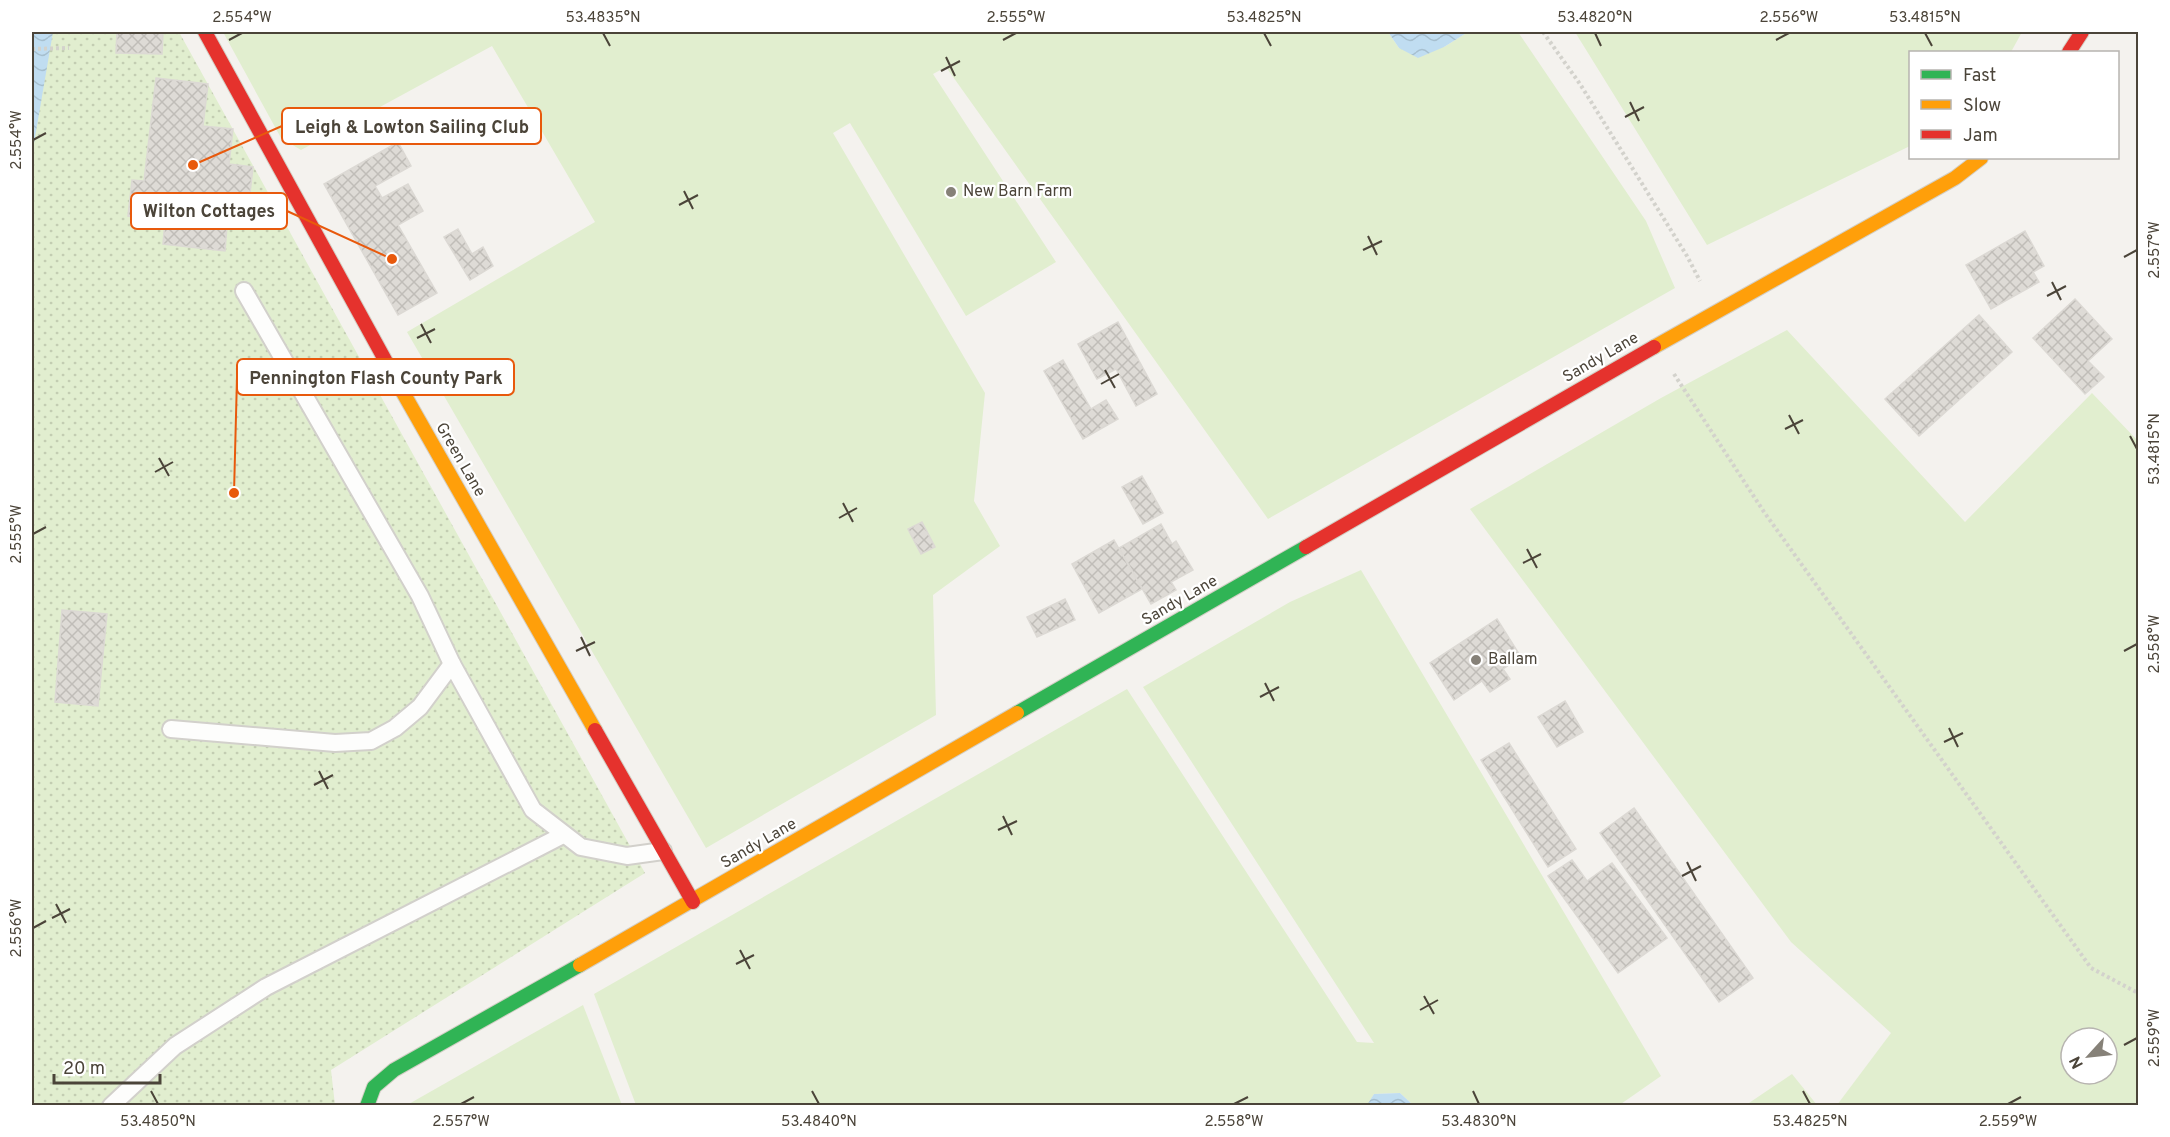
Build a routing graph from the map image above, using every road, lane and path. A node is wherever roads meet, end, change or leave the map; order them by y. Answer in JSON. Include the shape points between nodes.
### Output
{"nodes":[{"id":1,"x":205,"y":32,"type":"edge"},
{"id":2,"x":1543,"y":32,"type":"edge"},
{"id":3,"x":2082,"y":32,"type":"edge"},
{"id":4,"x":69,"y":48,"type":"dead end"},
{"id":5,"x":32,"y":49,"type":"edge"},
{"id":6,"x":2070,"y":51,"type":"edge"},
{"id":7,"x":1980,"y":159,"type":"edge"},
{"id":8,"x":244,"y":291,"type":"dead end"},
{"id":9,"x":1715,"y":311,"type":"junction"},
{"id":10,"x":1656,"y":345,"type":"junction"},
{"id":11,"x":452,"y":664,"type":"junction"},
{"id":12,"x":171,"y":729,"type":"dead end"},
{"id":13,"x":563,"y":835,"type":"junction"},
{"id":14,"x":663,"y":851,"type":"junction"},
{"id":15,"x":693,"y":902,"type":"junction"},
{"id":16,"x":2139,"y":993,"type":"edge"},
{"id":17,"x":111,"y":1106,"type":"edge"},
{"id":18,"x":367,"y":1106,"type":"edge"}],
"edges":[{"from":1,"to":14,"type":"street","name":"Green Lane","via":[[354,307]]},
{"from":2,"to":9,"type":"path","via":[[1580,84],[1687,256]]},
{"from":3,"to":6,"type":"street"},
{"from":4,"to":5,"type":"path"},
{"from":7,"to":9,"type":"street","name":"Sandy Lane","via":[[1955,178]]},
{"from":8,"to":11,"type":"lane","via":[[420,596]]},
{"from":9,"to":10,"type":"street","name":"Sandy Lane"},
{"from":10,"to":15,"type":"street","name":"Sandy Lane"},
{"from":10,"to":16,"type":"path","via":[[1764,513],[2091,968]]},
{"from":11,"to":12,"type":"lane","via":[[420,707],[395,728],[371,741],[335,743]]},
{"from":11,"to":13,"type":"lane","via":[[533,810]]},
{"from":13,"to":14,"type":"lane","via":[[581,847],[602,853],[627,856]]},
{"from":13,"to":17,"type":"lane","via":[[266,987],[175,1046]]},
{"from":14,"to":15,"type":"street","name":"Green Lane"},
{"from":15,"to":18,"type":"street","name":"Sandy Lane","via":[[394,1070],[374,1088]]}]}
